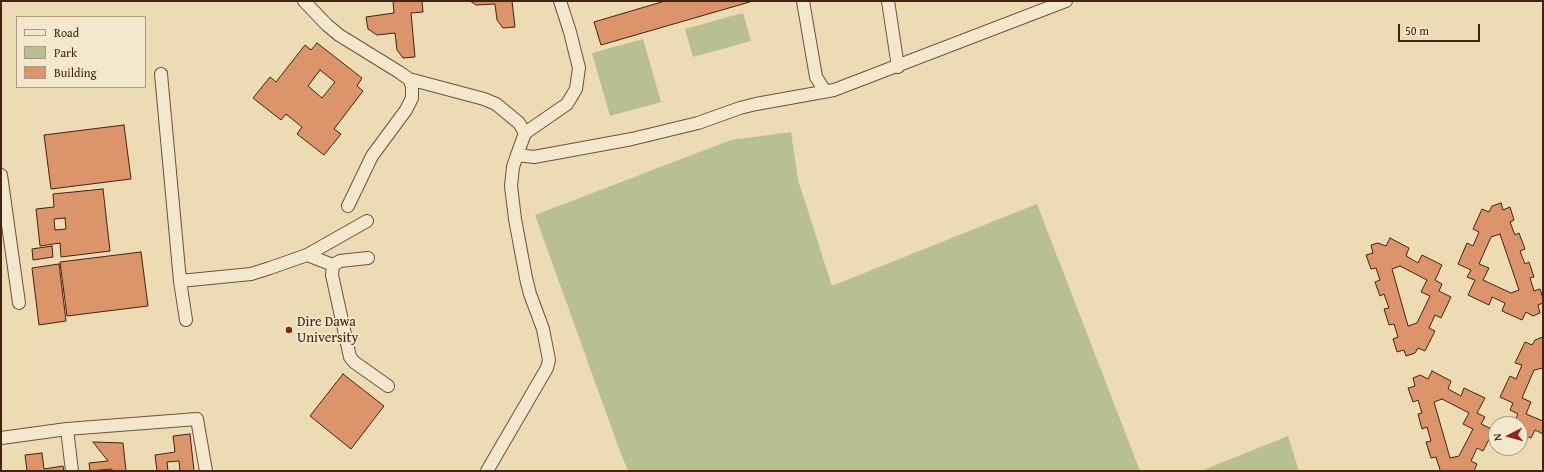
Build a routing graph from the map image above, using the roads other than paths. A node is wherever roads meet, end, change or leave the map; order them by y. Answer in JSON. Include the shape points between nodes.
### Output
{"nodes":[{"id":1,"x":304,"y":1,"type":"edge"},
{"id":2,"x":560,"y":1,"type":"edge"},
{"id":3,"x":803,"y":1,"type":"edge"},
{"id":4,"x":888,"y":1,"type":"edge"},
{"id":5,"x":1066,"y":1,"type":"edge"},
{"id":6,"x":898,"y":67,"type":"junction"},
{"id":7,"x":161,"y":74,"type":"dead end"},
{"id":8,"x":409,"y":79,"type":"junction"},
{"id":9,"x":826,"y":91,"type":"junction"},
{"id":10,"x":525,"y":133,"type":"junction"},
{"id":11,"x":517,"y":154,"type":"junction"},
{"id":12,"x":1,"y":175,"type":"edge"},
{"id":13,"x":348,"y":206,"type":"dead end"},
{"id":14,"x":367,"y":221,"type":"dead end"},
{"id":15,"x":307,"y":255,"type":"junction"},
{"id":16,"x":368,"y":258,"type":"dead end"},
{"id":17,"x":333,"y":265,"type":"junction"},
{"id":18,"x":180,"y":281,"type":"junction"},
{"id":19,"x":19,"y":303,"type":"dead end"},
{"id":20,"x":186,"y":320,"type":"dead end"},
{"id":21,"x":388,"y":386,"type":"dead end"},
{"id":22,"x":67,"y":429,"type":"junction"},
{"id":23,"x":1,"y":438,"type":"edge"},
{"id":24,"x":72,"y":471,"type":"edge"},
{"id":25,"x":206,"y":471,"type":"edge"},
{"id":26,"x":487,"y":471,"type":"edge"}],
"edges":[{"from":1,"to":8,"type":"street","via":[[339,35]]},
{"from":2,"to":10,"type":"street","via":[[579,68],[576,89],[567,104]]},
{"from":3,"to":9,"type":"street","via":[[816,77]]},
{"from":4,"to":6,"type":"street"},
{"from":5,"to":6,"type":"street"},
{"from":6,"to":9,"type":"street"},
{"from":7,"to":18,"type":"street"},
{"from":8,"to":10,"type":"street","via":[[496,104],[519,123]]},
{"from":8,"to":13,"type":"street","via":[[413,90],[412,98],[372,156]]},
{"from":9,"to":11,"type":"street","via":[[756,104],[698,123],[632,139],[534,157]]},
{"from":10,"to":11,"type":"street"},
{"from":11,"to":26,"type":"street","via":[[511,186],[515,219],[526,278],[543,329],[549,360],[547,368]]},
{"from":12,"to":19,"type":"street"},
{"from":14,"to":15,"type":"street"},
{"from":15,"to":17,"type":"street"},
{"from":15,"to":18,"type":"street","via":[[251,274]]},
{"from":16,"to":17,"type":"street","via":[[340,261]]},
{"from":17,"to":21,"type":"street","via":[[332,275],[350,357]]},
{"from":18,"to":20,"type":"street"},
{"from":22,"to":23,"type":"street"},
{"from":22,"to":24,"type":"street"},
{"from":22,"to":25,"type":"street","via":[[198,419]]}]}
